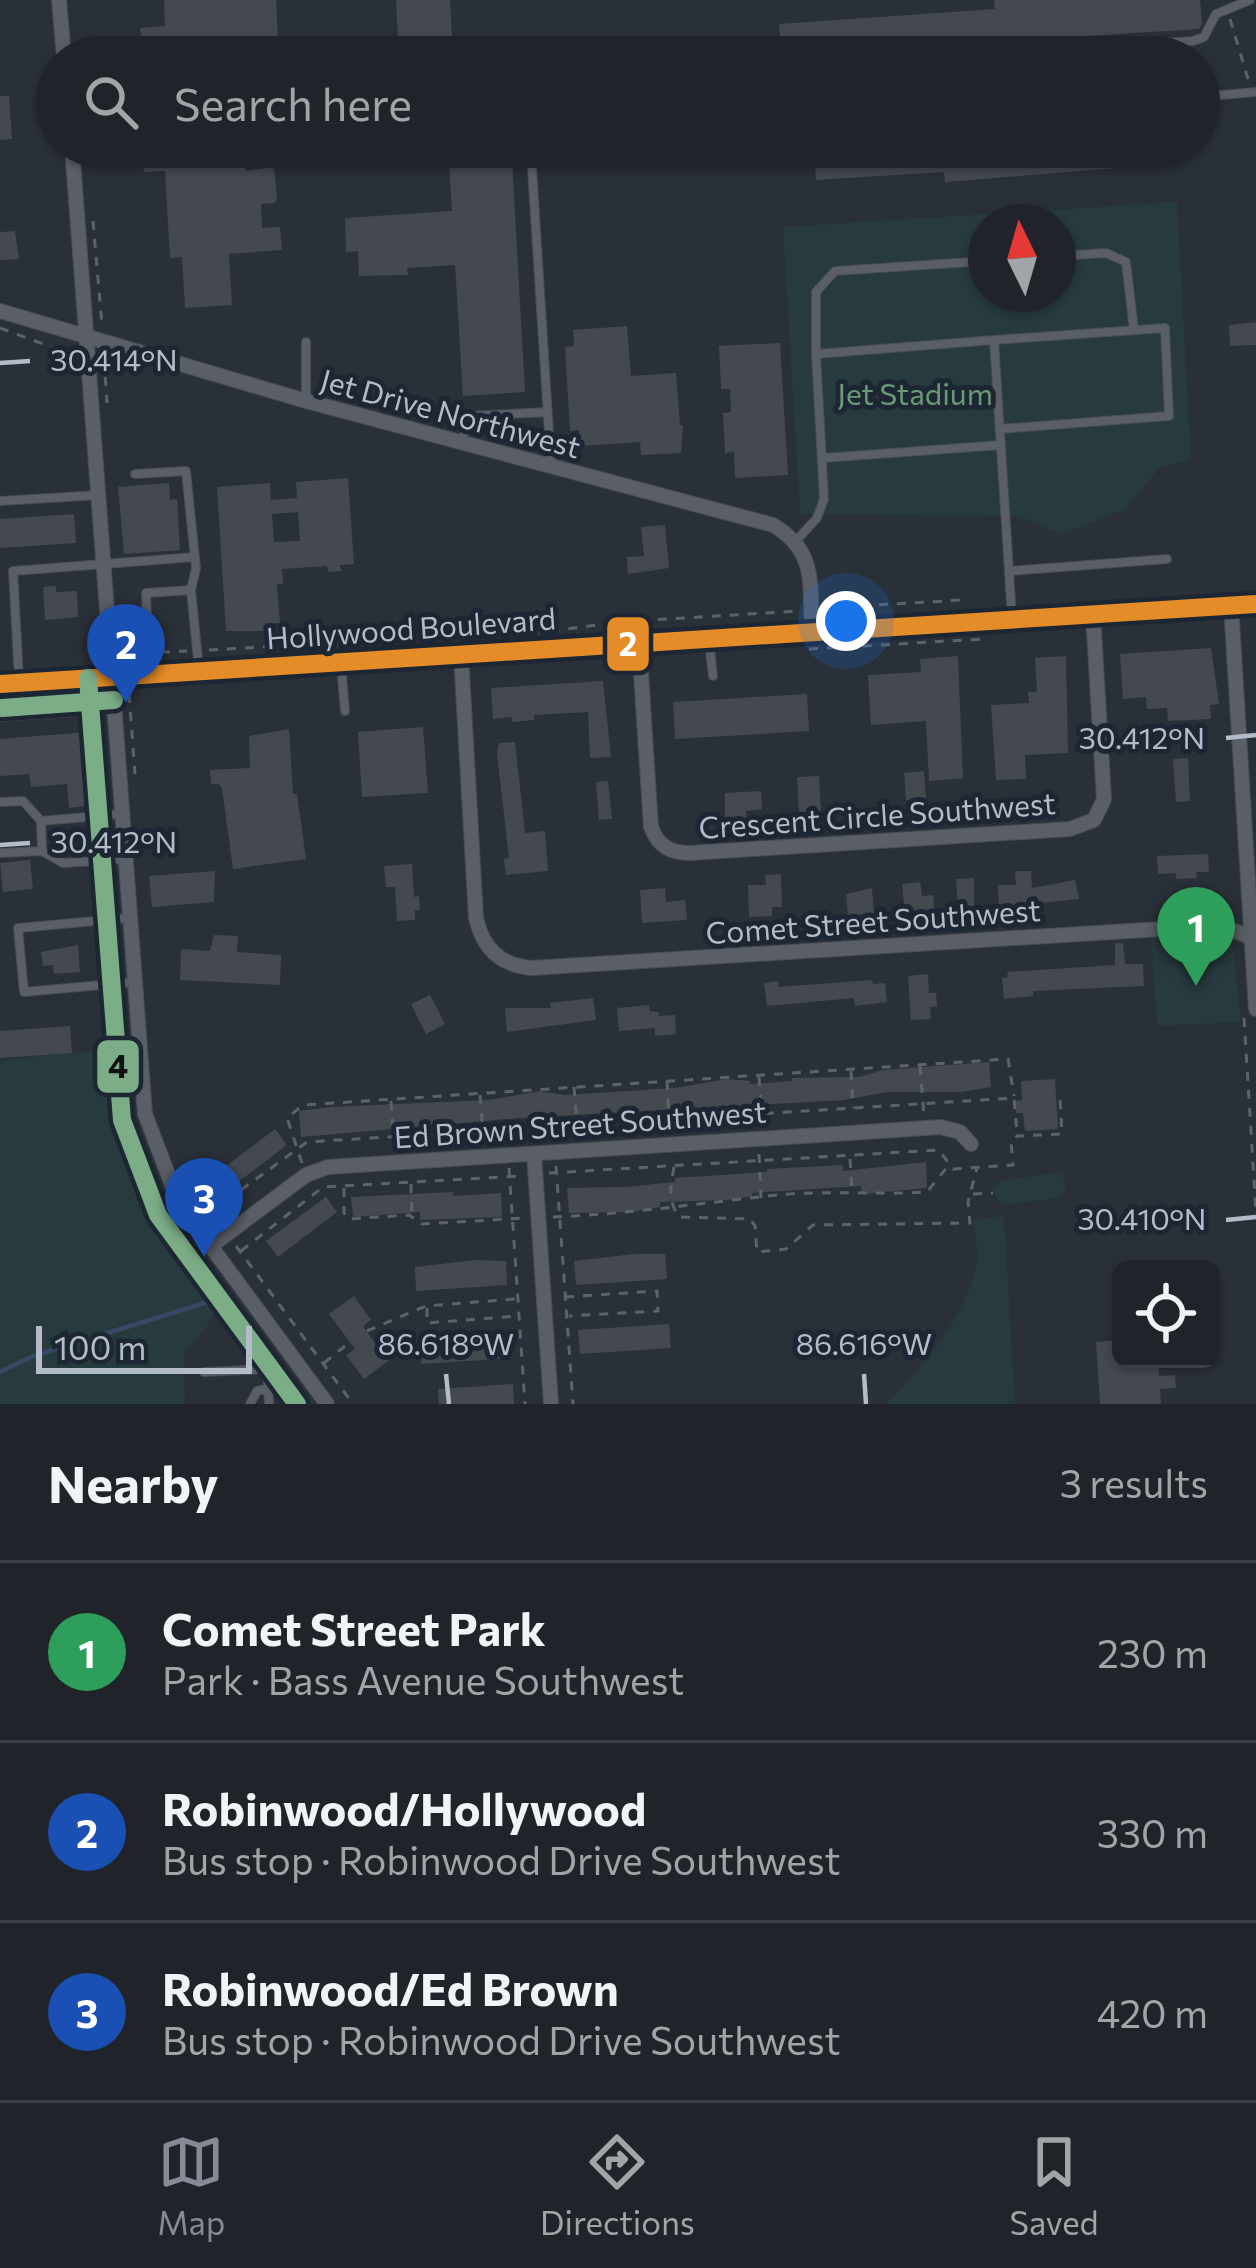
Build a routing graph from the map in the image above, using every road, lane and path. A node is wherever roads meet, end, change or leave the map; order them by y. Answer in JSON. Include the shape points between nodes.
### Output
{"nodes":[{"id":1,"x":59,"y":0,"type":"edge"},
{"id":2,"x":1250,"y":0,"type":"edge"},
{"id":3,"x":1227,"y":7,"type":"junction"},
{"id":4,"x":62,"y":36,"type":"edge"},
{"id":5,"x":1205,"y":36,"type":"edge"},
{"id":6,"x":1254,"y":93,"type":"edge"},
{"id":7,"x":1220,"y":95,"type":"edge"},
{"id":8,"x":75,"y":168,"type":"edge"},
{"id":9,"x":532,"y":168,"type":"edge"},
{"id":10,"x":93,"y":216,"type":"dead end"},
{"id":11,"x":1076,"y":255,"type":"edge"},
{"id":12,"x":968,"y":262,"type":"edge"},
{"id":13,"x":0,"y":311,"type":"edge"},
{"id":14,"x":0,"y":328,"type":"edge"},
{"id":15,"x":1134,"y":330,"type":"junction"},
{"id":16,"x":994,"y":340,"type":"junction"},
{"id":17,"x":96,"y":342,"type":"junction"},
{"id":18,"x":306,"y":342,"type":"dead end"},
{"id":19,"x":816,"y":354,"type":"junction"},
{"id":20,"x":97,"y":361,"type":"junction"},
{"id":21,"x":307,"y":401,"type":"junction"},
{"id":22,"x":107,"y":407,"type":"dead end"},
{"id":23,"x":548,"y":412,"type":"junction"},
{"id":24,"x":1000,"y":429,"type":"junction"},
{"id":25,"x":462,"y":442,"type":"junction"},
{"id":26,"x":1001,"y":445,"type":"junction"},
{"id":27,"x":824,"y":458,"type":"junction"},
{"id":28,"x":551,"y":466,"type":"junction"},
{"id":29,"x":135,"y":474,"type":"dead end"},
{"id":30,"x":100,"y":495,"type":"junction"},
{"id":31,"x":0,"y":501,"type":"edge"},
{"id":32,"x":796,"y":541,"type":"junction"},
{"id":33,"x":195,"y":557,"type":"junction"},
{"id":34,"x":1167,"y":559,"type":"dead end"},
{"id":35,"x":104,"y":565,"type":"junction"},
{"id":36,"x":1009,"y":571,"type":"junction"},
{"id":37,"x":191,"y":590,"type":"junction"},
{"id":38,"x":961,"y":600,"type":"dead end"},
{"id":39,"x":1256,"y":604,"type":"edge"},
{"id":40,"x":1231,"y":605,"type":"junction"},
{"id":41,"x":811,"y":609,"type":"junction"},
{"id":42,"x":1093,"y":614,"type":"junction"},
{"id":43,"x":1012,"y":619,"type":"junction"},
{"id":44,"x":812,"y":632,"type":"junction"},
{"id":45,"x":709,"y":638,"type":"junction"},
{"id":46,"x":639,"y":643,"type":"junction"},
{"id":47,"x":197,"y":650,"type":"junction"},
{"id":48,"x":150,"y":653,"type":"junction"},
{"id":49,"x":461,"y":654,"type":"junction"},
{"id":50,"x":341,"y":662,"type":"junction"},
{"id":51,"x":199,"y":671,"type":"junction"},
{"id":52,"x":149,"y":674,"type":"junction"},
{"id":53,"x":119,"y":676,"type":"junction"},
{"id":54,"x":713,"y":676,"type":"dead end"},
{"id":55,"x":78,"y":679,"type":"junction"},
{"id":56,"x":10,"y":683,"type":"edge"},
{"id":57,"x":114,"y":709,"type":"junction"},
{"id":58,"x":80,"y":711,"type":"junction"},
{"id":59,"x":345,"y":711,"type":"dead end"},
{"id":60,"x":21,"y":716,"type":"junction"},
{"id":61,"x":0,"y":717,"type":"edge"},
{"id":62,"x":136,"y":785,"type":"dead end"},
{"id":63,"x":0,"y":802,"type":"edge"},
{"id":64,"x":122,"y":814,"type":"junction"},
{"id":65,"x":41,"y":821,"type":"junction"},
{"id":66,"x":42,"y":851,"type":"junction"},
{"id":67,"x":0,"y":853,"type":"edge"},
{"id":68,"x":125,"y":860,"type":"junction"},
{"id":69,"x":129,"y":918,"type":"junction"},
{"id":70,"x":1254,"y":938,"type":"edge"},
{"id":71,"x":134,"y":982,"type":"junction"},
{"id":72,"x":1250,"y":1006,"type":"edge"},
{"id":73,"x":920,"y":1065,"type":"junction"},
{"id":74,"x":851,"y":1069,"type":"junction"},
{"id":75,"x":667,"y":1081,"type":"junction"},
{"id":76,"x":574,"y":1087,"type":"junction"},
{"id":77,"x":480,"y":1093,"type":"junction"},
{"id":78,"x":1014,"y":1098,"type":"junction"},
{"id":79,"x":1056,"y":1098,"type":"dead end"},
{"id":80,"x":392,"y":1099,"type":"junction"},
{"id":81,"x":923,"y":1104,"type":"junction"},
{"id":82,"x":853,"y":1108,"type":"junction"},
{"id":83,"x":669,"y":1120,"type":"junction"},
{"id":84,"x":577,"y":1125,"type":"junction"},
{"id":85,"x":554,"y":1127,"type":"junction"},
{"id":86,"x":925,"y":1128,"type":"junction"},
{"id":87,"x":506,"y":1130,"type":"junction"},
{"id":88,"x":483,"y":1131,"type":"junction"},
{"id":89,"x":1017,"y":1136,"type":"junction"},
{"id":90,"x":393,"y":1137,"type":"junction"},
{"id":91,"x":971,"y":1144,"type":"dead end"},
{"id":92,"x":297,"y":1149,"type":"junction"},
{"id":93,"x":555,"y":1152,"type":"junction"},
{"id":94,"x":534,"y":1154,"type":"junction"},
{"id":95,"x":508,"y":1155,"type":"junction"},
{"id":96,"x":850,"y":1155,"type":"junction"},
{"id":97,"x":485,"y":1157,"type":"junction"},
{"id":98,"x":949,"y":1165,"type":"junction"},
{"id":99,"x":673,"y":1166,"type":"junction"},
{"id":100,"x":977,"y":1168,"type":"junction"},
{"id":101,"x":181,"y":1171,"type":"dead end"},
{"id":102,"x":557,"y":1173,"type":"junction"},
{"id":103,"x":535,"y":1174,"type":"junction"},
{"id":104,"x":306,"y":1175,"type":"junction"},
{"id":105,"x":509,"y":1176,"type":"junction"},
{"id":106,"x":411,"y":1182,"type":"junction"},
{"id":107,"x":344,"y":1186,"type":"junction"},
{"id":108,"x":852,"y":1193,"type":"junction"},
{"id":109,"x":993,"y":1193,"type":"dead end"},
{"id":110,"x":971,"y":1194,"type":"junction"},
{"id":111,"x":672,"y":1207,"type":"junction"},
{"id":112,"x":211,"y":1212,"type":"junction"},
{"id":113,"x":1256,"y":1212,"type":"edge"},
{"id":114,"x":560,"y":1217,"type":"junction"},
{"id":115,"x":412,"y":1218,"type":"junction"},
{"id":116,"x":512,"y":1218,"type":"junction"},
{"id":117,"x":538,"y":1218,"type":"junction"},
{"id":118,"x":227,"y":1234,"type":"junction"},
{"id":119,"x":212,"y":1246,"type":"junction"},
{"id":120,"x":240,"y":1252,"type":"junction"},
{"id":121,"x":565,"y":1297,"type":"junction"},
{"id":122,"x":518,"y":1299,"type":"junction"},
{"id":123,"x":426,"y":1306,"type":"junction"},
{"id":124,"x":519,"y":1316,"type":"junction"},
{"id":125,"x":567,"y":1316,"type":"junction"},
{"id":126,"x":367,"y":1331,"type":"dead end"},
{"id":127,"x":350,"y":1342,"type":"dead end"},
{"id":128,"x":323,"y":1364,"type":"junction"},
{"id":129,"x":204,"y":1372,"type":"dead end"},
{"id":130,"x":268,"y":1388,"type":"junction"},
{"id":131,"x":250,"y":1404,"type":"edge"},
{"id":132,"x":269,"y":1404,"type":"edge"},
{"id":133,"x":327,"y":1404,"type":"edge"},
{"id":134,"x":352,"y":1404,"type":"edge"},
{"id":135,"x":525,"y":1404,"type":"edge"},
{"id":136,"x":551,"y":1404,"type":"edge"},
{"id":137,"x":573,"y":1404,"type":"edge"}],
"edges":[{"from":1,"to":4,"type":"street"},
{"from":2,"to":3,"type":"lane"},
{"from":3,"to":5,"type":"lane"},
{"from":3,"to":6,"type":"path"},
{"from":6,"to":7,"type":"lane"},
{"from":8,"to":17,"type":"street"},
{"from":9,"to":23,"type":"lane"},
{"from":10,"to":17,"type":"path"},
{"from":11,"to":15,"type":"lane","via":[[1106,253],[1126,262]]},
{"from":12,"to":19,"type":"lane","via":[[835,271],[816,292]]},
{"from":13,"to":17,"type":"street","name":"Jet Drive Northwest"},
{"from":14,"to":20,"type":"path"},
{"from":15,"to":16,"type":"lane"},
{"from":15,"to":24,"type":"lane","via":[[1165,328],[1169,416]]},
{"from":16,"to":19,"type":"lane"},
{"from":16,"to":24,"type":"lane"},
{"from":17,"to":20,"type":"street"},
{"from":17,"to":20,"type":"path"},
{"from":17,"to":21,"type":"street","name":"Jet Drive Northwest"},
{"from":18,"to":21,"type":"lane"},
{"from":19,"to":27,"type":"lane"},
{"from":20,"to":22,"type":"path"},
{"from":20,"to":30,"type":"street"},
{"from":21,"to":25,"type":"street","name":"Jet Drive Northwest"},
{"from":23,"to":25,"type":"lane","via":[[470,416]]},
{"from":23,"to":28,"type":"lane"},
{"from":24,"to":26,"type":"lane"},
{"from":25,"to":28,"type":"street","name":"Jet Drive Northwest"},
{"from":26,"to":27,"type":"lane"},
{"from":26,"to":36,"type":"lane"},
{"from":27,"to":32,"type":"lane","via":[[824,499]]},
{"from":28,"to":32,"type":"street","name":"Jet Drive Northwest","via":[[773,525]]},
{"from":29,"to":33,"type":"lane","via":[[186,470]]},
{"from":30,"to":31,"type":"lane"},
{"from":30,"to":35,"type":"street"},
{"from":32,"to":41,"type":"street","via":[[806,557]]},
{"from":33,"to":35,"type":"lane"},
{"from":33,"to":37,"type":"lane"},
{"from":34,"to":36,"type":"lane"},
{"from":35,"to":53,"type":"street"},
{"from":35,"to":56,"type":"lane","via":[[13,571]]},
{"from":36,"to":43,"type":"lane"},
{"from":37,"to":47,"type":"lane"},
{"from":37,"to":48,"type":"lane","via":[[146,593]]},
{"from":38,"to":41,"type":"path"},
{"from":39,"to":40,"type":"street","name":"Hollywood Boulevard"},
{"from":40,"to":42,"type":"street","name":"Hollywood Boulevard"},
{"from":40,"to":70,"type":"street"},
{"from":41,"to":44,"type":"street"},
{"from":41,"to":47,"type":"path"},
{"from":42,"to":43,"type":"street","name":"Hollywood Boulevard"},
{"from":42,"to":46,"type":"street","name":"Crescent Circle Southwest","via":[[1104,799],[1094,820],[1070,829],[668,850],[651,827]]},
{"from":43,"to":44,"type":"street","name":"Hollywood Boulevard"},
{"from":44,"to":45,"type":"street","name":"Hollywood Boulevard"},
{"from":45,"to":46,"type":"street","name":"Hollywood Boulevard"},
{"from":45,"to":54,"type":"lane"},
{"from":46,"to":49,"type":"street","name":"Hollywood Boulevard"},
{"from":47,"to":48,"type":"path"},
{"from":47,"to":51,"type":"lane"},
{"from":48,"to":52,"type":"lane"},
{"from":49,"to":50,"type":"street","name":"Hollywood Boulevard"},
{"from":49,"to":70,"type":"street","name":"Comet Street Southwest","via":[[476,918],[482,940],[510,965],[1193,927]]},
{"from":50,"to":51,"type":"street","name":"Hollywood Boulevard"},
{"from":50,"to":59,"type":"lane"},
{"from":51,"to":52,"type":"street","name":"Hollywood Boulevard"},
{"from":52,"to":53,"type":"street","name":"Hollywood Boulevard"},
{"from":53,"to":55,"type":"street","name":"Hollywood Boulevard"},
{"from":53,"to":57,"type":"street"},
{"from":53,"to":62,"type":"path"},
{"from":55,"to":56,"type":"street","name":"Hollywood Boulevard"},
{"from":55,"to":58,"type":"lane"},
{"from":56,"to":60,"type":"lane"},
{"from":57,"to":58,"type":"lane"},
{"from":57,"to":64,"type":"street"},
{"from":58,"to":60,"type":"lane"},
{"from":60,"to":61,"type":"lane"},
{"from":63,"to":65,"type":"lane","via":[[23,801]]},
{"from":64,"to":65,"type":"lane"},
{"from":64,"to":68,"type":"street"},
{"from":65,"to":66,"type":"lane"},
{"from":66,"to":67,"type":"lane"},
{"from":66,"to":68,"type":"lane","via":[[63,863]]},
{"from":68,"to":69,"type":"street"},
{"from":69,"to":71,"type":"street"},
{"from":69,"to":71,"type":"lane","via":[[18,928],[24,992]]},
{"from":70,"to":72,"type":"street"},
{"from":71,"to":119,"type":"street","via":[[149,1128],[179,1203]]},
{"from":72,"to":113,"type":"path"},
{"from":73,"to":74,"type":"path"},
{"from":73,"to":78,"type":"path","via":[[1008,1059]]},
{"from":73,"to":81,"type":"path"},
{"from":74,"to":75,"type":"path"},
{"from":74,"to":82,"type":"path"},
{"from":75,"to":76,"type":"path"},
{"from":75,"to":83,"type":"path"},
{"from":76,"to":77,"type":"path"},
{"from":76,"to":84,"type":"path"},
{"from":77,"to":80,"type":"path"},
{"from":77,"to":88,"type":"path"},
{"from":78,"to":81,"type":"path"},
{"from":78,"to":89,"type":"path"},
{"from":79,"to":89,"type":"path","via":[[1062,1134]]},
{"from":80,"to":90,"type":"path"},
{"from":80,"to":92,"type":"path","via":[[304,1105],[287,1118]]},
{"from":81,"to":82,"type":"path"},
{"from":81,"to":86,"type":"path"},
{"from":82,"to":83,"type":"path"},
{"from":83,"to":84,"type":"path"},
{"from":84,"to":85,"type":"path"},
{"from":85,"to":87,"type":"path"},
{"from":85,"to":93,"type":"path"},
{"from":86,"to":91,"type":"street","name":"Ed Brown Street Southwest","via":[[960,1132]]},
{"from":86,"to":93,"type":"street","name":"Ed Brown Street Southwest"},
{"from":87,"to":88,"type":"path"},
{"from":87,"to":95,"type":"path"},
{"from":88,"to":90,"type":"path"},
{"from":88,"to":97,"type":"path"},
{"from":89,"to":100,"type":"path","via":[[1013,1165]]},
{"from":90,"to":92,"type":"path"},
{"from":92,"to":104,"type":"path"},
{"from":92,"to":112,"type":"path"},
{"from":93,"to":94,"type":"street","name":"Ed Brown Street Southwest"},
{"from":93,"to":102,"type":"path"},
{"from":94,"to":95,"type":"street","name":"Ed Brown Street Southwest"},
{"from":94,"to":103,"type":"street"},
{"from":95,"to":97,"type":"street","name":"Ed Brown Street Southwest"},
{"from":95,"to":105,"type":"path"},
{"from":96,"to":98,"type":"path","via":[[939,1150]]},
{"from":96,"to":99,"type":"path"},
{"from":96,"to":108,"type":"path"},
{"from":97,"to":104,"type":"street","name":"Ed Brown Street Southwest"},
{"from":98,"to":100,"type":"path"},
{"from":98,"to":108,"type":"path","via":[[927,1192]]},
{"from":99,"to":102,"type":"path"},
{"from":99,"to":111,"type":"path"},
{"from":100,"to":110,"type":"path"},
{"from":101,"to":112,"type":"path"},
{"from":102,"to":103,"type":"path"},
{"from":102,"to":114,"type":"path"},
{"from":103,"to":105,"type":"path"},
{"from":103,"to":117,"type":"street"},
{"from":104,"to":118,"type":"street","name":"Ed Brown Street Southwest"},
{"from":105,"to":106,"type":"path"},
{"from":105,"to":116,"type":"path"},
{"from":106,"to":107,"type":"path"},
{"from":106,"to":115,"type":"path"},
{"from":107,"to":115,"type":"path","via":[[348,1219]]},
{"from":107,"to":120,"type":"path","via":[[323,1187]]},
{"from":108,"to":111,"type":"path"},
{"from":109,"to":110,"type":"path"},
{"from":110,"to":111,"type":"path","via":[[970,1222],[813,1225],[786,1249],[757,1252],[750,1219],[679,1217]]},
{"from":111,"to":114,"type":"path"},
{"from":112,"to":118,"type":"path"},
{"from":114,"to":117,"type":"path"},
{"from":114,"to":121,"type":"path"},
{"from":115,"to":116,"type":"path"},
{"from":116,"to":117,"type":"path"},
{"from":116,"to":122,"type":"path"},
{"from":117,"to":136,"type":"street"},
{"from":118,"to":119,"type":"street","name":"Ed Brown Street Southwest"},
{"from":118,"to":120,"type":"path"},
{"from":119,"to":133,"type":"street"},
{"from":120,"to":128,"type":"path"},
{"from":121,"to":125,"type":"path"},
{"from":121,"to":125,"type":"path","via":[[656,1292],[658,1311]]},
{"from":122,"to":123,"type":"path"},
{"from":122,"to":124,"type":"path"},
{"from":123,"to":124,"type":"path","via":[[428,1323]]},
{"from":123,"to":126,"type":"path"},
{"from":124,"to":135,"type":"path"},
{"from":125,"to":137,"type":"path"},
{"from":127,"to":128,"type":"path"},
{"from":128,"to":134,"type":"path"},
{"from":129,"to":130,"type":"lane","via":[[267,1369]]},
{"from":130,"to":131,"type":"lane"},
{"from":130,"to":132,"type":"lane"}]}
